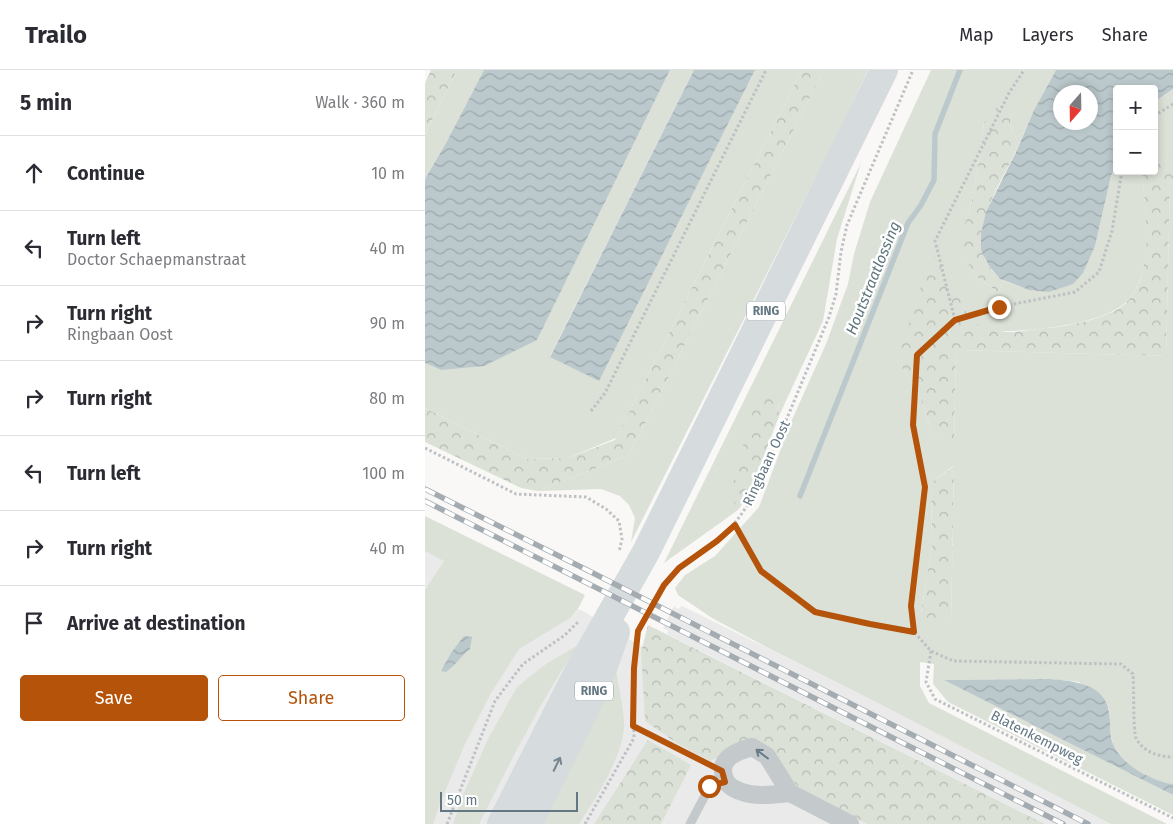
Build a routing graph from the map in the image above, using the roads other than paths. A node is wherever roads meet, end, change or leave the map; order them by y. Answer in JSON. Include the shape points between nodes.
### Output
{"nodes":[{"id":1,"x":884,"y":70,"type":"edge"},
{"id":2,"x":646,"y":552,"type":"junction"},
{"id":3,"x":724,"y":776,"type":"junction"},
{"id":4,"x":790,"y":793,"type":"junction"},
{"id":5,"x":501,"y":824,"type":"edge"},
{"id":6,"x":528,"y":824,"type":"edge"},
{"id":7,"x":690,"y":824,"type":"edge"},
{"id":8,"x":850,"y":824,"type":"edge"}],
"edges":[{"from":1,"to":2,"type":"main road","number":"RING"},
{"from":2,"to":5,"type":"main road","number":"RING","via":[[579,670]]},
{"from":6,"to":2,"type":"main road","number":"RING","one_way":true,"via":[[597,685]]},
{"from":3,"to":4,"type":"street","via":[[733,789],[760,796]]},
{"from":4,"to":3,"type":"street","one_way":true,"via":[[767,756],[752,747],[739,750],[727,759],[723,765]]},
{"from":3,"to":7,"type":"lane","via":[[709,786]]},
{"from":4,"to":8,"type":"street"}]}
